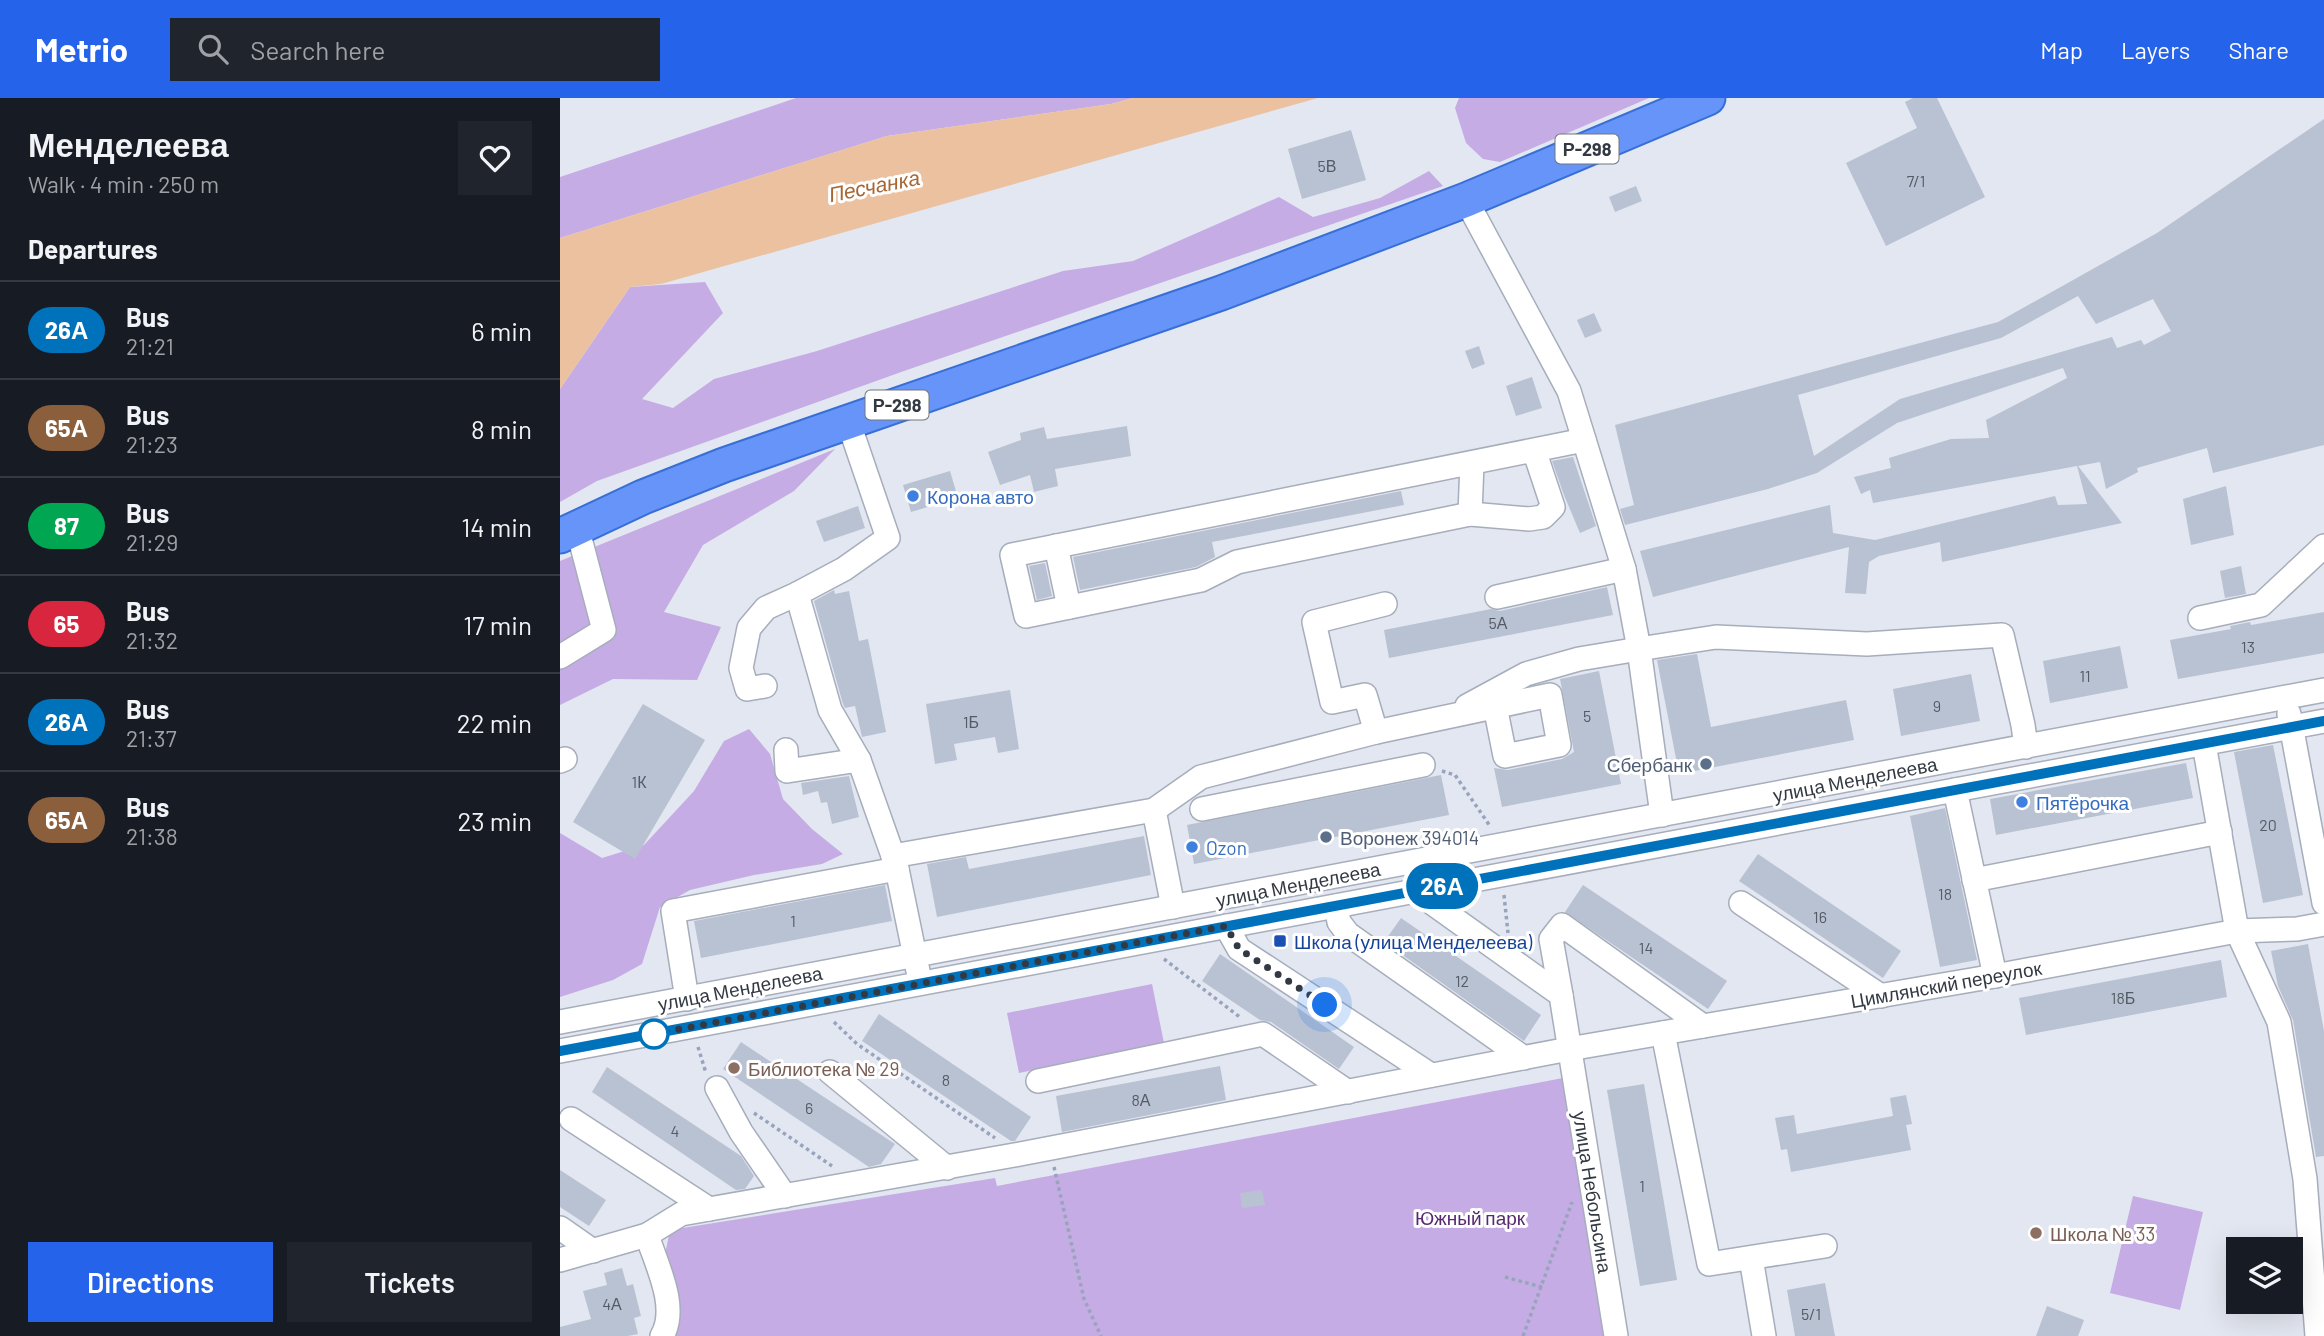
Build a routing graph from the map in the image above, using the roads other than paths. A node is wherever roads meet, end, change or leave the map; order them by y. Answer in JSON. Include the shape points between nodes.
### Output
{"nodes":[{"id":1,"x":1708,"y":98,"type":"edge"},
{"id":2,"x":1466,"y":200,"type":"junction"},
{"id":3,"x":848,"y":421,"type":"junction"},
{"id":4,"x":1584,"y":440,"type":"junction"},
{"id":5,"x":1534,"y":450,"type":"junction"},
{"id":6,"x":1472,"y":463,"type":"junction"},
{"id":7,"x":1470,"y":514,"type":"junction"},
{"id":8,"x":568,"y":531,"type":"edge"},
{"id":9,"x":1056,"y":546,"type":"junction"},
{"id":10,"x":2324,"y":546,"type":"edge"},
{"id":11,"x":1624,"y":569,"type":"junction"},
{"id":12,"x":797,"y":593,"type":"junction"},
{"id":13,"x":1497,"y":597,"type":"dead end"},
{"id":14,"x":1385,"y":604,"type":"dead end"},
{"id":15,"x":1069,"y":607,"type":"junction"},
{"id":16,"x":2200,"y":618,"type":"dead end"},
{"id":17,"x":1639,"y":649,"type":"junction"},
{"id":18,"x":560,"y":657,"type":"edge"},
{"id":19,"x":765,"y":686,"type":"dead end"},
{"id":20,"x":2324,"y":690,"type":"edge"},
{"id":21,"x":2285,"y":698,"type":"junction"},
{"id":22,"x":1495,"y":706,"type":"dead end"},
{"id":23,"x":1452,"y":715,"type":"junction"},
{"id":24,"x":2324,"y":721,"type":"edge"},
{"id":25,"x":2292,"y":727,"type":"junction"},
{"id":26,"x":1376,"y":732,"type":"junction"},
{"id":27,"x":2204,"y":744,"type":"junction"},
{"id":28,"x":2026,"y":747,"type":"junction"},
{"id":29,"x":786,"y":750,"type":"dead end"},
{"id":30,"x":1302,"y":751,"type":"junction"},
{"id":31,"x":859,"y":760,"type":"junction"},
{"id":32,"x":1423,"y":765,"type":"road end"},
{"id":33,"x":1311,"y":788,"type":"junction"},
{"id":34,"x":1955,"y":790,"type":"junction"},
{"id":35,"x":1202,"y":809,"type":"dead end"},
{"id":36,"x":1154,"y":810,"type":"junction"},
{"id":37,"x":1662,"y":815,"type":"junction"},
{"id":38,"x":2220,"y":832,"type":"junction"},
{"id":39,"x":895,"y":862,"type":"junction"},
{"id":40,"x":1974,"y":880,"type":"junction"},
{"id":41,"x":1428,"y":889,"type":"junction"},
{"id":42,"x":2324,"y":902,"type":"edge"},
{"id":43,"x":1741,"y":903,"type":"dead end"},
{"id":44,"x":1336,"y":906,"type":"junction"},
{"id":45,"x":1173,"y":907,"type":"junction"},
{"id":46,"x":2324,"y":924,"type":"edge"},
{"id":47,"x":1226,"y":926,"type":"junction"},
{"id":48,"x":2237,"y":931,"type":"junction"},
{"id":49,"x":914,"y":956,"type":"junction"},
{"id":50,"x":1994,"y":976,"type":"junction"},
{"id":51,"x":920,"y":984,"type":"junction"},
{"id":52,"x":1561,"y":995,"type":"junction"},
{"id":53,"x":1881,"y":996,"type":"junction"},
{"id":54,"x":687,"y":999,"type":"junction"},
{"id":55,"x":560,"y":1023,"type":"edge"},
{"id":56,"x":1703,"y":1026,"type":"junction"},
{"id":57,"x":1663,"y":1033,"type":"junction"},
{"id":58,"x":1569,"y":1049,"type":"junction"},
{"id":59,"x":560,"y":1051,"type":"edge"},
{"id":60,"x":1524,"y":1058,"type":"junction"},
{"id":61,"x":830,"y":1072,"type":"dead end"},
{"id":62,"x":1431,"y":1076,"type":"junction"},
{"id":63,"x":1038,"y":1081,"type":"dead end"},
{"id":64,"x":718,"y":1088,"type":"road end"},
{"id":65,"x":1348,"y":1092,"type":"junction"},
{"id":66,"x":571,"y":1119,"type":"dead end"},
{"id":67,"x":947,"y":1168,"type":"junction"},
{"id":68,"x":2315,"y":1178,"type":"edge"},
{"id":69,"x":785,"y":1196,"type":"junction"},
{"id":70,"x":709,"y":1209,"type":"junction"},
{"id":71,"x":560,"y":1228,"type":"edge"},
{"id":72,"x":648,"y":1235,"type":"junction"},
{"id":73,"x":1825,"y":1246,"type":"dead end"},
{"id":74,"x":593,"y":1251,"type":"junction"},
{"id":75,"x":1751,"y":1258,"type":"junction"},
{"id":76,"x":560,"y":1260,"type":"edge"},
{"id":77,"x":662,"y":1336,"type":"edge"},
{"id":78,"x":1616,"y":1336,"type":"edge"},
{"id":79,"x":1764,"y":1336,"type":"edge"},
{"id":80,"x":2317,"y":1336,"type":"edge"}],
"edges":[{"from":1,"to":2,"type":"highway","number":"Р-298"},
{"from":2,"to":3,"type":"highway","number":"Р-298","via":[[1221,293]]},
{"from":2,"to":4,"type":"street","via":[[1569,391]]},
{"from":3,"to":8,"type":"highway","number":"Р-298","via":[[724,465]]},
{"from":3,"to":12,"type":"street","via":[[888,538],[844,569]]},
{"from":4,"to":5,"type":"street"},
{"from":4,"to":11,"type":"street"},
{"from":5,"to":6,"type":"street"},
{"from":5,"to":7,"type":"street","via":[[1553,507],[1543,517]]},
{"from":6,"to":7,"type":"street"},
{"from":6,"to":9,"type":"street"},
{"from":7,"to":15,"type":"street","via":[[1237,562],[1201,580]]},
{"from":8,"to":18,"type":"street","via":[[604,630]]},
{"from":9,"to":15,"type":"street"},
{"from":9,"to":15,"type":"street","via":[[1012,555],[1026,616]]},
{"from":10,"to":16,"type":"street","via":[[2260,605]]},
{"from":11,"to":13,"type":"street"},
{"from":11,"to":17,"type":"street"},
{"from":12,"to":19,"type":"street","via":[[766,608],[749,628],[741,668],[747,689]]},
{"from":12,"to":31,"type":"street","via":[[830,710]]},
{"from":14,"to":26,"type":"street","via":[[1314,622],[1332,702],[1365,695]]},
{"from":17,"to":23,"type":"street","via":[[1526,674]]},
{"from":17,"to":28,"type":"street","via":[[1716,637],[1867,644],[2002,635]]},
{"from":17,"to":37,"type":"street"},
{"from":20,"to":21,"type":"street","name":"улица Менделеева"},
{"from":21,"to":25,"type":"street"},
{"from":21,"to":28,"type":"street","name":"улица Менделеева"},
{"from":22,"to":23,"type":"street"},
{"from":23,"to":26,"type":"street"},
{"from":24,"to":25,"type":"street","name":"улица Менделеева"},
{"from":25,"to":27,"type":"street","name":"улица Менделеева"},
{"from":25,"to":42,"type":"street"},
{"from":26,"to":30,"type":"street"},
{"from":27,"to":34,"type":"street","name":"улица Менделеева"},
{"from":27,"to":38,"type":"street"},
{"from":28,"to":37,"type":"street","name":"улица Менделеева"},
{"from":29,"to":31,"type":"street","via":[[787,771]]},
{"from":30,"to":33,"type":"street"},
{"from":30,"to":36,"type":"street","via":[[1200,777]]},
{"from":31,"to":39,"type":"street"},
{"from":32,"to":33,"type":"street"},
{"from":33,"to":35,"type":"street"},
{"from":34,"to":40,"type":"street"},
{"from":34,"to":41,"type":"street","name":"улица Менделеева"},
{"from":36,"to":39,"type":"street"},
{"from":36,"to":45,"type":"street"},
{"from":37,"to":45,"type":"street","name":"улица Менделеева"},
{"from":38,"to":40,"type":"street"},
{"from":38,"to":48,"type":"street"},
{"from":39,"to":49,"type":"street"},
{"from":39,"to":54,"type":"street","via":[[673,911]]},
{"from":40,"to":50,"type":"street"},
{"from":41,"to":44,"type":"street","name":"улица Менделеева"},
{"from":41,"to":52,"type":"street","via":[[1432,903]]},
{"from":43,"to":53,"type":"street"},
{"from":44,"to":47,"type":"street","name":"улица Менделеева"},
{"from":44,"to":60,"type":"street","via":[[1339,922],[1348,934]]},
{"from":45,"to":49,"type":"street","name":"улица Менделеева"},
{"from":46,"to":48,"type":"street","name":"Цимлянский переулок"},
{"from":47,"to":51,"type":"street","name":"улица Менделеева"},
{"from":47,"to":62,"type":"street","via":[[1239,949]]},
{"from":48,"to":50,"type":"street","name":"Цимлянский переулок"},
{"from":48,"to":68,"type":"street","via":[[2278,1022]]},
{"from":49,"to":51,"type":"street"},
{"from":49,"to":54,"type":"street","name":"улица Менделеева"},
{"from":50,"to":53,"type":"street","name":"Цимлянский переулок"},
{"from":51,"to":59,"type":"street","name":"улица Менделеева"},
{"from":52,"to":56,"type":"street","name":"улица Небольсина","via":[[1551,939],[1562,925]]},
{"from":52,"to":58,"type":"street","name":"улица Небольсина"},
{"from":53,"to":56,"type":"street","name":"Цимлянский переулок"},
{"from":54,"to":55,"type":"street","name":"улица Менделеева"},
{"from":56,"to":57,"type":"street","name":"Цимлянский переулок"},
{"from":57,"to":58,"type":"street","name":"Цимлянский переулок"},
{"from":57,"to":75,"type":"street","via":[[1709,1264]]},
{"from":58,"to":60,"type":"street","name":"Цимлянский переулок"},
{"from":58,"to":78,"type":"street","name":"улица Небольсина"},
{"from":60,"to":62,"type":"street","name":"Цимлянский переулок"},
{"from":61,"to":67,"type":"street"},
{"from":62,"to":65,"type":"street","name":"Цимлянский переулок"},
{"from":63,"to":65,"type":"street","via":[[1263,1034]]},
{"from":64,"to":69,"type":"street","via":[[741,1132]]},
{"from":65,"to":67,"type":"street","name":"Цимлянский переулок"},
{"from":66,"to":70,"type":"street"},
{"from":67,"to":69,"type":"street","name":"Цимлянский переулок"},
{"from":68,"to":80,"type":"street"},
{"from":69,"to":70,"type":"street","name":"Цимлянский переулок"},
{"from":70,"to":72,"type":"street","name":"Цимлянский переулок","via":[[681,1214]]},
{"from":71,"to":74,"type":"street"},
{"from":72,"to":74,"type":"street","name":"Цимлянский переулок"},
{"from":72,"to":77,"type":"street","via":[[668,1304]]},
{"from":73,"to":75,"type":"street"},
{"from":74,"to":76,"type":"street","name":"Цимлянский переулок"},
{"from":75,"to":79,"type":"street"}]}
